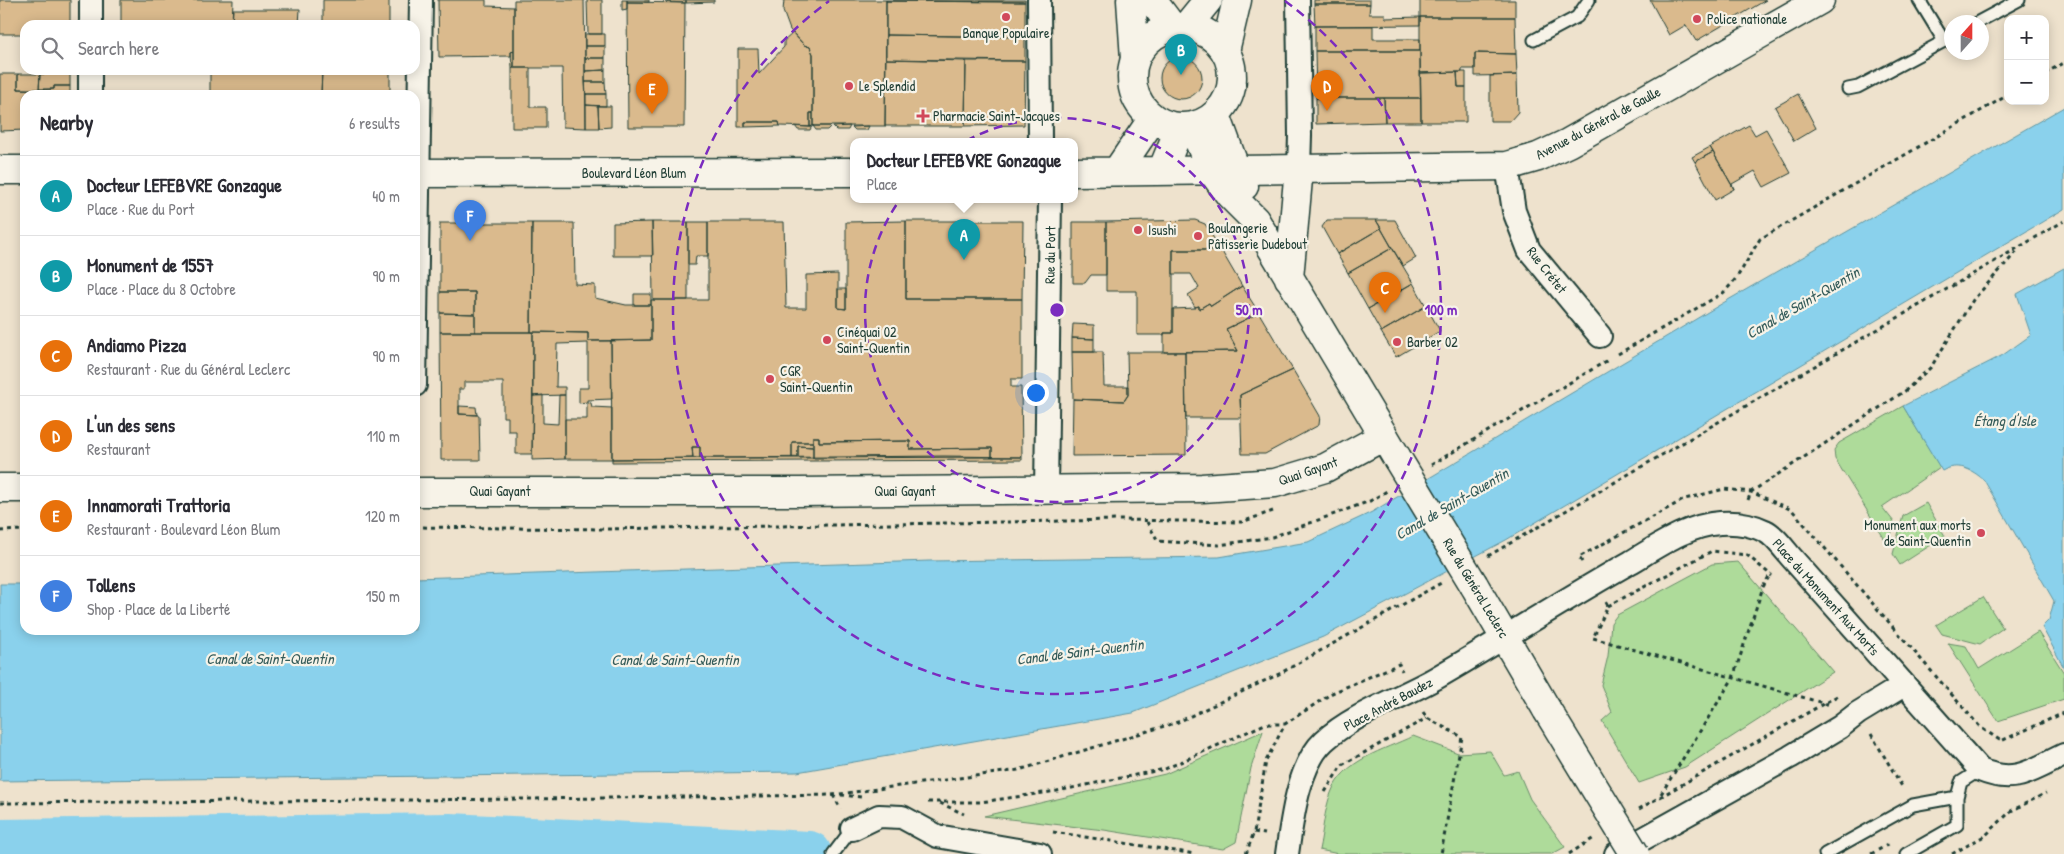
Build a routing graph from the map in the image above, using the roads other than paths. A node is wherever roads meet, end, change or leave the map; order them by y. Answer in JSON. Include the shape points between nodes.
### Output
{"nodes":[{"id":1,"x":91,"y":0,"type":"edge"},
{"id":2,"x":421,"y":0,"type":"edge"},
{"id":3,"x":1039,"y":0,"type":"edge"},
{"id":4,"x":1131,"y":0,"type":"edge"},
{"id":5,"x":1152,"y":0,"type":"edge"},
{"id":6,"x":1208,"y":0,"type":"edge"},
{"id":7,"x":1237,"y":0,"type":"edge"},
{"id":8,"x":1298,"y":0,"type":"edge"},
{"id":9,"x":1589,"y":0,"type":"edge"},
{"id":10,"x":1820,"y":0,"type":"edge"},
{"id":11,"x":1919,"y":0,"type":"edge"},
{"id":12,"x":2019,"y":0,"type":"edge"},
{"id":13,"x":1989,"y":16,"type":"edge"},
{"id":14,"x":91,"y":20,"type":"edge"},
{"id":15,"x":1179,"y":28,"type":"junction"},
{"id":16,"x":1944,"y":34,"type":"edge"},
{"id":17,"x":1534,"y":40,"type":"dead end"},
{"id":18,"x":1944,"y":41,"type":"edge"},
{"id":19,"x":420,"y":43,"type":"edge"},
{"id":20,"x":1225,"y":51,"type":"junction"},
{"id":21,"x":1135,"y":59,"type":"junction"},
{"id":22,"x":90,"y":75,"type":"edge"},
{"id":23,"x":419,"y":75,"type":"edge"},
{"id":24,"x":1848,"y":89,"type":"dead end"},
{"id":25,"x":90,"y":90,"type":"edge"},
{"id":26,"x":419,"y":90,"type":"edge"},
{"id":27,"x":1153,"y":118,"type":"junction"},
{"id":28,"x":1196,"y":123,"type":"junction"},
{"id":29,"x":1040,"y":138,"type":"edge"},
{"id":30,"x":1507,"y":166,"type":"junction"},
{"id":31,"x":1299,"y":168,"type":"junction"},
{"id":32,"x":0,"y":170,"type":"edge"},
{"id":33,"x":20,"y":170,"type":"edge"},
{"id":34,"x":1224,"y":170,"type":"junction"},
{"id":35,"x":1117,"y":171,"type":"junction"},
{"id":36,"x":1162,"y":171,"type":"junction"},
{"id":37,"x":850,"y":172,"type":"edge"},
{"id":38,"x":1078,"y":172,"type":"edge"},
{"id":39,"x":420,"y":173,"type":"edge"},
{"id":40,"x":1050,"y":203,"type":"edge"},
{"id":41,"x":1289,"y":278,"type":"junction"},
{"id":42,"x":1600,"y":336,"type":"dead end"},
{"id":43,"x":1391,"y":447,"type":"junction"},
{"id":44,"x":0,"y":488,"type":"edge"},
{"id":45,"x":20,"y":488,"type":"edge"},
{"id":46,"x":1046,"y":490,"type":"junction"},
{"id":47,"x":420,"y":492,"type":"edge"},
{"id":48,"x":1505,"y":638,"type":"junction"},
{"id":49,"x":1904,"y":685,"type":"junction"},
{"id":50,"x":2064,"y":755,"type":"edge"},
{"id":51,"x":1980,"y":770,"type":"junction"},
{"id":52,"x":1957,"y":797,"type":"junction"},
{"id":53,"x":852,"y":829,"type":"joint"},
{"id":54,"x":833,"y":854,"type":"edge"},
{"id":55,"x":1040,"y":854,"type":"edge"},
{"id":56,"x":1287,"y":854,"type":"edge"},
{"id":57,"x":1616,"y":854,"type":"edge"},
{"id":58,"x":1635,"y":854,"type":"edge"},
{"id":59,"x":1825,"y":854,"type":"edge"},
{"id":60,"x":1906,"y":854,"type":"edge"}],
"edges":[{"from":1,"to":14,"type":"street"},
{"from":2,"to":19,"type":"street"},
{"from":3,"to":29,"type":"street"},
{"from":4,"to":21,"type":"main road"},
{"from":5,"to":15,"type":"main road"},
{"from":6,"to":15,"type":"main road"},
{"from":7,"to":20,"type":"main road"},
{"from":8,"to":31,"type":"street"},
{"from":9,"to":17,"type":"lane","via":[[1577,18]]},
{"from":10,"to":30,"type":"main road","name":"Avenue du Général de Gaulle","via":[[1568,142],[1538,157]]},
{"from":11,"to":16,"type":"lane"},
{"from":12,"to":13,"type":"lane"},
{"from":15,"to":20,"type":"main road","via":[[1208,34]]},
{"from":15,"to":21,"type":"main road","via":[[1159,33],[1147,41]]},
{"from":18,"to":24,"type":"lane","via":[[1858,88]]},
{"from":20,"to":28,"type":"main road","via":[[1231,65],[1229,96]]},
{"from":21,"to":27,"type":"main road","via":[[1132,81],[1136,95]]},
{"from":22,"to":25,"type":"street"},
{"from":23,"to":26,"type":"street"},
{"from":27,"to":28,"type":"main road","via":[[1166,124]]},
{"from":27,"to":35,"type":"main road"},
{"from":28,"to":34,"type":"main road","name":"Rue du Général Leclerc"},
{"from":28,"to":36,"type":"main road"},
{"from":30,"to":31,"type":"main road","name":"Avenue du Général de Gaulle"},
{"from":30,"to":42,"type":"street","name":"Rue Crétet","via":[[1514,211],[1529,250]]},
{"from":31,"to":34,"type":"main road","name":"Avenue du Général de Gaulle"},
{"from":31,"to":41,"type":"main road"},
{"from":32,"to":33,"type":"main road"},
{"from":34,"to":36,"type":"main road","name":"Avenue du Général de Gaulle"},
{"from":34,"to":41,"type":"main road","name":"Rue du Général Leclerc","via":[[1230,194],[1254,220]]},
{"from":35,"to":36,"type":"main road","name":"Avenue du Général de Gaulle"},
{"from":35,"to":38,"type":"main road","name":"Avenue du Général de Gaulle"},
{"from":37,"to":39,"type":"main road","name":"Boulevard Léon Blum"},
{"from":40,"to":46,"type":"street","name":"Rue du Port"},
{"from":41,"to":43,"type":"main road","name":"Rue du Général Leclerc"},
{"from":43,"to":46,"type":"main road","name":"Quai Gayant","via":[[1275,483],[1202,488]]},
{"from":43,"to":48,"type":"main road","name":"Rue du Général Leclerc","bridge":true},
{"from":44,"to":45,"type":"main road"},
{"from":46,"to":47,"type":"main road","name":"Quai Gayant"},
{"from":48,"to":49,"type":"street","name":"Place du Monument Aux Morts","via":[[1683,532],[1718,523],[1739,523],[1766,531]]},
{"from":48,"to":56,"type":"street","name":"Place André Baudez","via":[[1412,692],[1348,722],[1323,742],[1307,764],[1294,810]]},
{"from":48,"to":58,"type":"main road","name":"Rue du Général Leclerc","bridge":true},
{"from":49,"to":51,"type":"street","name":"Place du Monument Aux Morts"},
{"from":49,"to":57,"type":"street","via":[[1840,727]]},
{"from":50,"to":51,"type":"street","via":[[2020,776],[1997,777]]},
{"from":51,"to":52,"type":"lane","via":[[1961,782]]},
{"from":52,"to":59,"type":"lane","via":[[1913,805]]},
{"from":52,"to":60,"type":"lane","via":[[1957,825]]},
{"from":53,"to":54,"type":"lane"},
{"from":53,"to":55,"type":"street","via":[[878,816],[902,817],[937,836]]}]}
